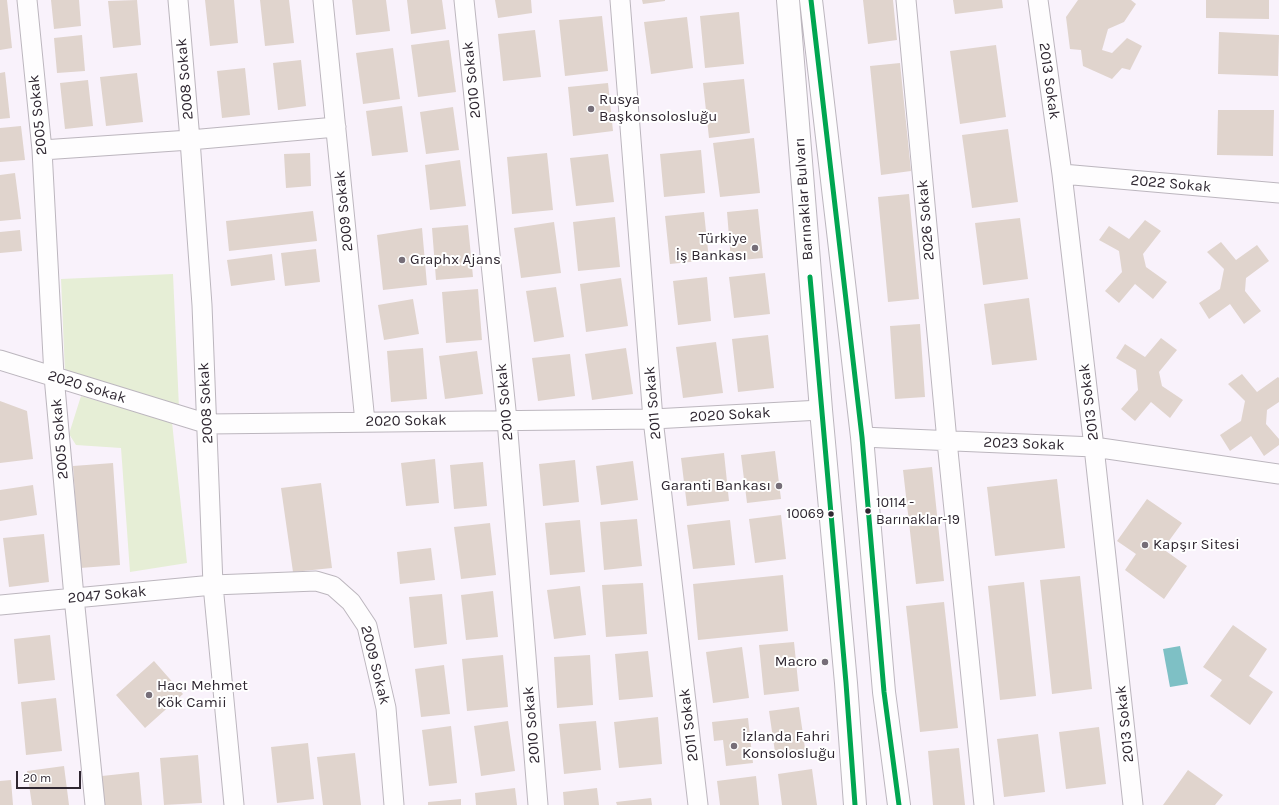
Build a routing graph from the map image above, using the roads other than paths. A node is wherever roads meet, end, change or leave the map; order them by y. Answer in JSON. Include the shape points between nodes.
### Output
{"nodes":[{"id":1,"x":27,"y":0,"type":"edge"},
{"id":2,"x":178,"y":0,"type":"edge"},
{"id":3,"x":323,"y":0,"type":"edge"},
{"id":4,"x":464,"y":0,"type":"edge"},
{"id":5,"x":620,"y":0,"type":"edge"},
{"id":6,"x":788,"y":0,"type":"edge"},
{"id":7,"x":811,"y":0,"type":"edge"},
{"id":8,"x":906,"y":0,"type":"edge"},
{"id":9,"x":1038,"y":0,"type":"edge"},
{"id":10,"x":336,"y":127,"type":"junction"},
{"id":11,"x":190,"y":140,"type":"junction"},
{"id":12,"x":42,"y":150,"type":"junction"},
{"id":13,"x":1062,"y":174,"type":"junction"},
{"id":14,"x":1279,"y":194,"type":"edge"},
{"id":15,"x":0,"y":360,"type":"edge"},
{"id":16,"x":54,"y":376,"type":"junction"},
{"id":17,"x":821,"y":410,"type":"junction"},
{"id":18,"x":653,"y":419,"type":"junction"},
{"id":19,"x":507,"y":420,"type":"junction"},
{"id":20,"x":365,"y":422,"type":"junction"},
{"id":21,"x":208,"y":424,"type":"junction"},
{"id":22,"x":862,"y":437,"type":"junction"},
{"id":23,"x":947,"y":441,"type":"junction"},
{"id":24,"x":1094,"y":446,"type":"junction"},
{"id":25,"x":1279,"y":474,"type":"edge"},
{"id":26,"x":213,"y":585,"type":"junction"},
{"id":27,"x":74,"y":597,"type":"junction"},
{"id":28,"x":0,"y":605,"type":"edge"},
{"id":29,"x":95,"y":805,"type":"edge"},
{"id":30,"x":234,"y":805,"type":"edge"},
{"id":31,"x":394,"y":805,"type":"edge"},
{"id":32,"x":538,"y":805,"type":"edge"},
{"id":33,"x":698,"y":805,"type":"edge"},
{"id":34,"x":855,"y":805,"type":"edge"},
{"id":35,"x":899,"y":805,"type":"edge"},
{"id":36,"x":984,"y":805,"type":"edge"},
{"id":37,"x":1133,"y":805,"type":"edge"}],
"edges":[{"from":1,"to":12,"type":"street","name":"2005 Sokak"},
{"from":2,"to":11,"type":"street","name":"2008 Sokak"},
{"from":3,"to":10,"type":"street","name":"2009 Sokak"},
{"from":4,"to":19,"type":"street","name":"2010 Sokak"},
{"from":5,"to":18,"type":"street","name":"2011 Sokak"},
{"from":6,"to":17,"type":"main road","name":"Barınaklar Bulvarı"},
{"from":7,"to":22,"type":"main road","name":"Barınaklar Bulvarı"},
{"from":8,"to":23,"type":"street","name":"2026 Sokak"},
{"from":9,"to":13,"type":"street","name":"2013 Sokak"},
{"from":10,"to":11,"type":"street"},
{"from":10,"to":20,"type":"street","name":"2009 Sokak"},
{"from":11,"to":12,"type":"street"},
{"from":11,"to":21,"type":"street","name":"2008 Sokak"},
{"from":12,"to":16,"type":"street","name":"2005 Sokak"},
{"from":13,"to":14,"type":"street","name":"2022 Sokak"},
{"from":13,"to":24,"type":"street","name":"2013 Sokak"},
{"from":15,"to":16,"type":"street","name":"2020 Sokak"},
{"from":16,"to":21,"type":"street","name":"2020 Sokak"},
{"from":16,"to":27,"type":"street","name":"2005 Sokak"},
{"from":17,"to":18,"type":"street","name":"2020 Sokak"},
{"from":17,"to":34,"type":"main road","name":"Barınaklar Bulvarı"},
{"from":18,"to":19,"type":"street","name":"2020 Sokak"},
{"from":18,"to":33,"type":"street","name":"2011 Sokak"},
{"from":19,"to":20,"type":"street","name":"2020 Sokak"},
{"from":19,"to":32,"type":"street","name":"2010 Sokak"},
{"from":20,"to":21,"type":"street","name":"2020 Sokak"},
{"from":21,"to":26,"type":"street","name":"2008 Sokak"},
{"from":22,"to":23,"type":"street","name":"2023 Sokak"},
{"from":22,"to":35,"type":"main road","name":"Barınaklar Bulvarı","via":[[884,692]]},
{"from":23,"to":24,"type":"street","name":"2023 Sokak"},
{"from":23,"to":36,"type":"street","name":"2026 Sokak"},
{"from":24,"to":25,"type":"street","name":"2023 Sokak"},
{"from":24,"to":37,"type":"street","name":"2013 Sokak"},
{"from":26,"to":27,"type":"street","name":"2047 Sokak"},
{"from":26,"to":30,"type":"street","name":"2008 Sokak"},
{"from":26,"to":31,"type":"street","name":"2009 Sokak","via":[[316,581],[333,586],[351,602],[367,626],[386,708]]},
{"from":27,"to":28,"type":"street","name":"2047 Sokak"},
{"from":27,"to":29,"type":"street","name":"2005 Sokak"}]}
